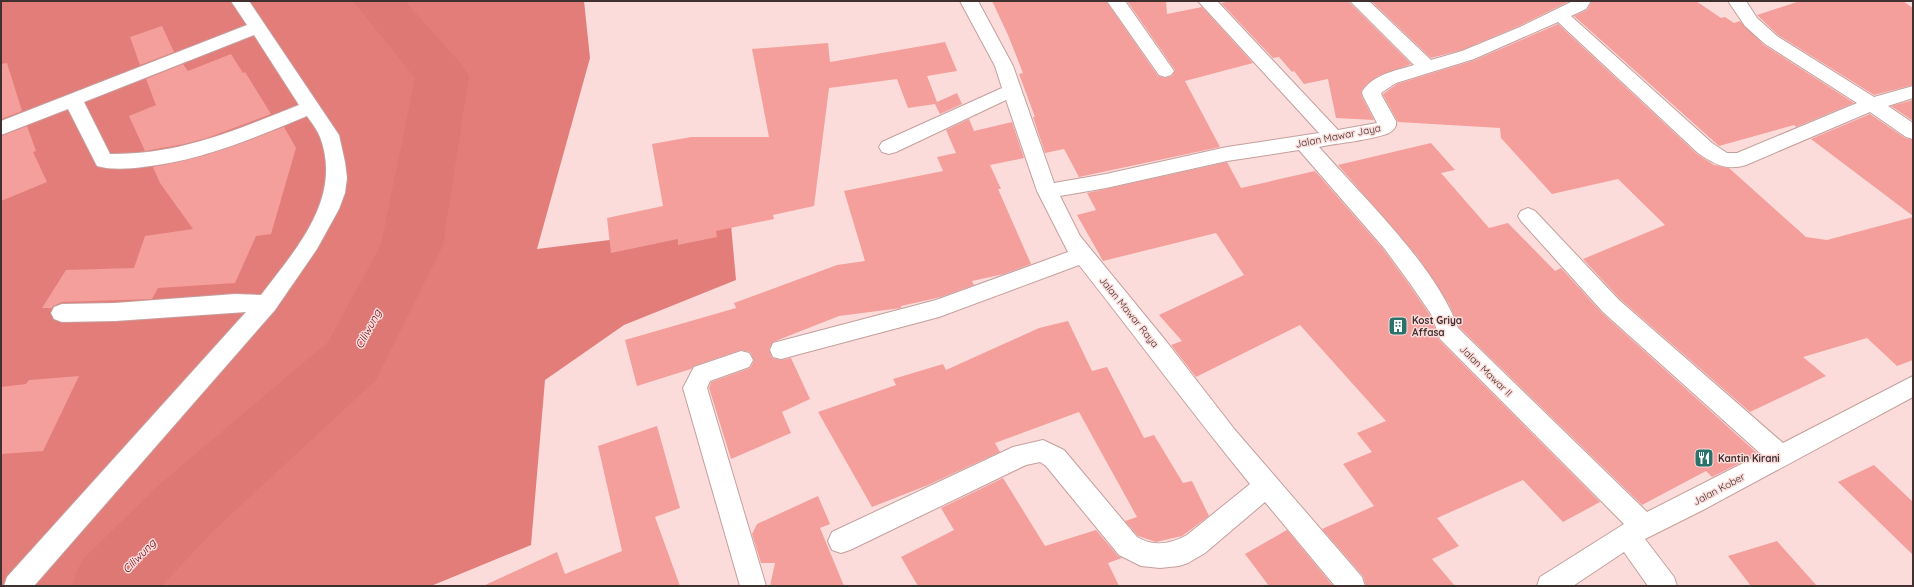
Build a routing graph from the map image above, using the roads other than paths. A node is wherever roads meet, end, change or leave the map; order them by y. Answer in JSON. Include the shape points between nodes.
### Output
{"nodes":[{"id":1,"x":240,"y":1,"type":"edge"},
{"id":2,"x":969,"y":1,"type":"edge"},
{"id":3,"x":1116,"y":1,"type":"edge"},
{"id":4,"x":1207,"y":1,"type":"edge"},
{"id":5,"x":1359,"y":1,"type":"edge"},
{"id":6,"x":1582,"y":1,"type":"edge"},
{"id":7,"x":1737,"y":1,"type":"edge"},
{"id":8,"x":1561,"y":16,"type":"junction"},
{"id":9,"x":256,"y":28,"type":"junction"},
{"id":10,"x":1427,"y":67,"type":"junction"},
{"id":11,"x":1165,"y":71,"type":"dead end"},
{"id":12,"x":1013,"y":90,"type":"junction"},
{"id":13,"x":1913,"y":92,"type":"edge"},
{"id":14,"x":73,"y":99,"type":"junction"},
{"id":15,"x":1872,"y":104,"type":"junction"},
{"id":16,"x":311,"y":107,"type":"junction"},
{"id":17,"x":1,"y":128,"type":"edge"},
{"id":18,"x":1913,"y":132,"type":"edge"},
{"id":19,"x":1334,"y":137,"type":"junction"},
{"id":20,"x":1304,"y":143,"type":"junction"},
{"id":21,"x":889,"y":147,"type":"dead end"},
{"id":22,"x":1047,"y":191,"type":"junction"},
{"id":23,"x":1528,"y":216,"type":"dead end"},
{"id":24,"x":1082,"y":255,"type":"junction"},
{"id":25,"x":267,"y":304,"type":"junction"},
{"id":26,"x":62,"y":313,"type":"dead end"},
{"id":27,"x":781,"y":350,"type":"dead end"},
{"id":28,"x":741,"y":360,"type":"dead end"},
{"id":29,"x":1913,"y":386,"type":"edge"},
{"id":30,"x":1781,"y":456,"type":"junction"},
{"id":31,"x":1267,"y":485,"type":"junction"},
{"id":32,"x":1635,"y":530,"type":"junction"},
{"id":33,"x":841,"y":541,"type":"dead end"},
{"id":34,"x":17,"y":586,"type":"edge"},
{"id":35,"x":753,"y":586,"type":"edge"},
{"id":36,"x":1352,"y":586,"type":"edge"},
{"id":37,"x":1550,"y":586,"type":"edge"},
{"id":38,"x":1664,"y":586,"type":"edge"}],
"edges":[{"from":1,"to":9,"type":"street"},
{"from":2,"to":12,"type":"street","name":"Jalan Mawar Raya","via":[[999,56]]},
{"from":3,"to":11,"type":"street"},
{"from":4,"to":19,"type":"street"},
{"from":5,"to":10,"type":"street"},
{"from":6,"to":8,"type":"street","name":"Jalan Mawar Jaya","via":[[1580,5]]},
{"from":7,"to":15,"type":"street","via":[[1751,22],[1771,40]]},
{"from":8,"to":10,"type":"street","name":"Jalan Mawar Jaya","via":[[1468,55]]},
{"from":8,"to":15,"type":"street","via":[[1705,148],[1723,160],[1739,160]]},
{"from":9,"to":14,"type":"street"},
{"from":9,"to":16,"type":"street"},
{"from":10,"to":19,"type":"street","name":"Jalan Mawar Jaya","via":[[1389,79],[1377,85],[1371,92],[1387,125],[1383,128]]},
{"from":12,"to":21,"type":"street"},
{"from":12,"to":22,"type":"street","name":"Jalan Mawar Raya"},
{"from":13,"to":15,"type":"street"},
{"from":14,"to":16,"type":"street","via":[[104,161],[127,163],[206,149]]},
{"from":14,"to":17,"type":"street"},
{"from":15,"to":18,"type":"street"},
{"from":16,"to":25,"type":"street","via":[[329,136],[336,158],[337,179],[326,212],[312,240]]},
{"from":19,"to":20,"type":"street","name":"Jalan Mawar Jaya"},
{"from":20,"to":22,"type":"street","name":"Jalan Mawar Jaya","via":[[1227,154],[1106,181]]},
{"from":20,"to":32,"type":"street","name":"Jalan Mawar II","via":[[1392,242],[1441,312],[1448,333]]},
{"from":22,"to":24,"type":"street","name":"Jalan Mawar Raya"},
{"from":23,"to":30,"type":"street","via":[[1611,306]]},
{"from":24,"to":27,"type":"street","via":[[939,308]]},
{"from":24,"to":31,"type":"street","name":"Jalan Mawar Raya"},
{"from":25,"to":26,"type":"street"},
{"from":25,"to":34,"type":"street"},
{"from":28,"to":35,"type":"street","via":[[702,374],[695,388]]},
{"from":29,"to":30,"type":"street","name":"Jalan Kober"},
{"from":30,"to":32,"type":"street","name":"Jalan Kober"},
{"from":31,"to":33,"type":"street","via":[[1196,544],[1180,554],[1141,554],[1128,546],[1055,458],[1043,451],[1022,455]]},
{"from":31,"to":36,"type":"street","name":"Jalan Mawar Raya"},
{"from":32,"to":37,"type":"street","name":"Jalan Kober"},
{"from":32,"to":38,"type":"street","name":"Jalan Mawar II"}]}
